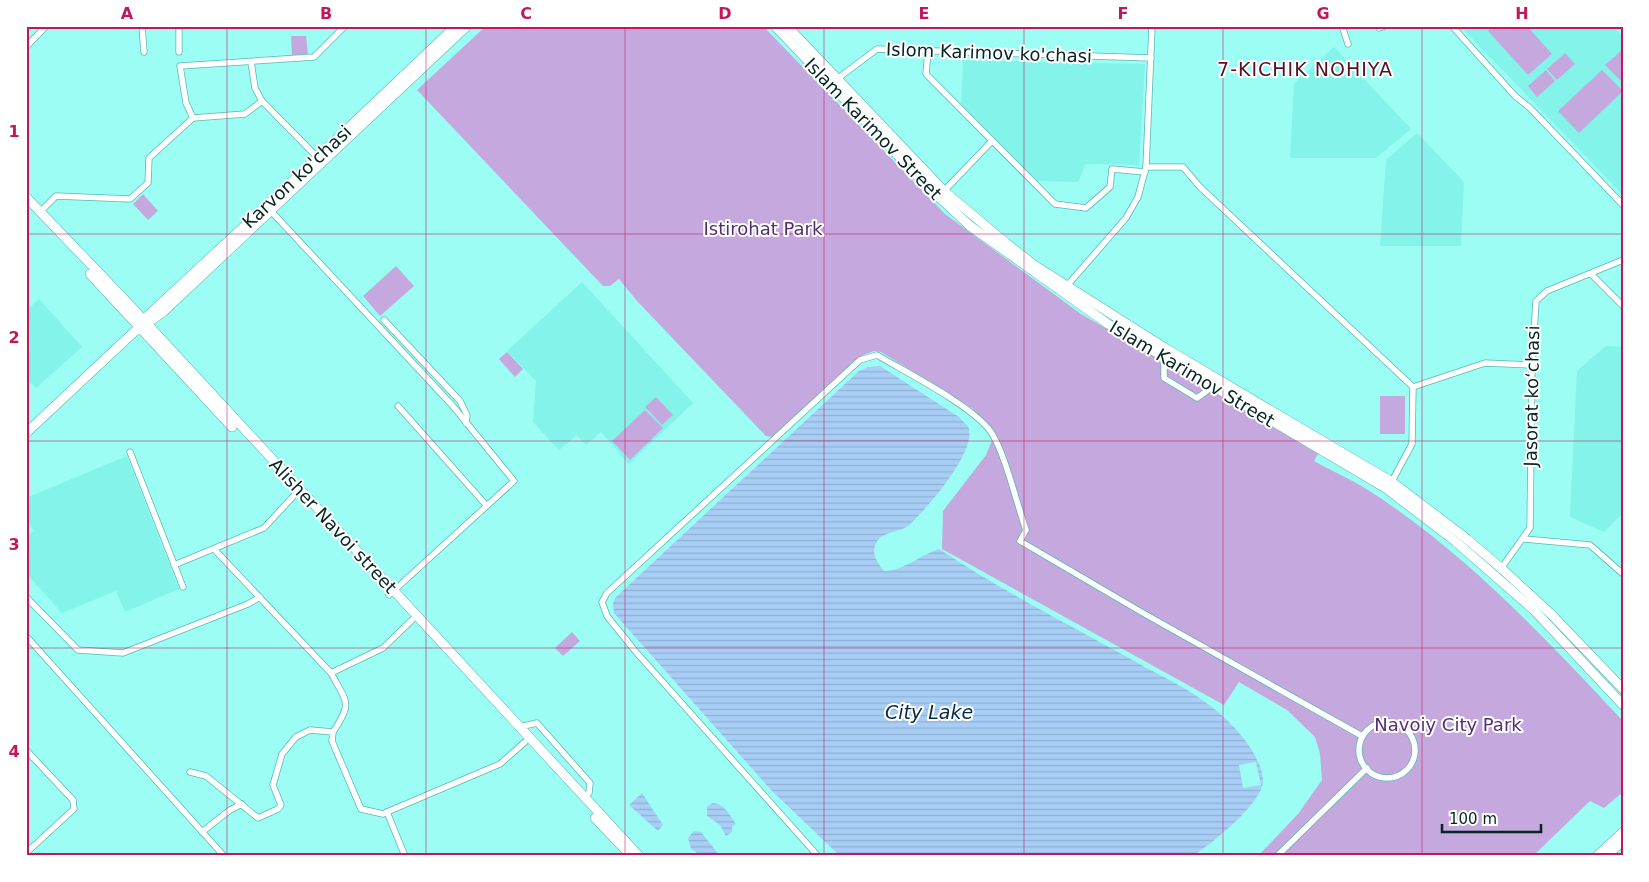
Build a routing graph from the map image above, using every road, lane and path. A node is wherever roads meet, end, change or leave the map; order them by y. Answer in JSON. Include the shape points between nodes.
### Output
{"nodes":[{"id":1,"x":46,"y":26,"type":"edge"},
{"id":2,"x":142,"y":26,"type":"edge"},
{"id":3,"x":179,"y":26,"type":"edge"},
{"id":4,"x":345,"y":26,"type":"edge"},
{"id":5,"x":456,"y":26,"type":"edge"},
{"id":6,"x":467,"y":26,"type":"edge"},
{"id":7,"x":775,"y":26,"type":"edge"},
{"id":8,"x":787,"y":26,"type":"edge"},
{"id":9,"x":1152,"y":26,"type":"edge"},
{"id":10,"x":1342,"y":26,"type":"edge"},
{"id":11,"x":1452,"y":26,"type":"edge"},
{"id":12,"x":1348,"y":44,"type":"dead end"},
{"id":13,"x":26,"y":47,"type":"edge"},
{"id":14,"x":928,"y":50,"type":"junction"},
{"id":15,"x":144,"y":52,"type":"dead end"},
{"id":16,"x":178,"y":52,"type":"dead end"},
{"id":17,"x":1151,"y":58,"type":"junction"},
{"id":18,"x":251,"y":62,"type":"junction"},
{"id":19,"x":837,"y":79,"type":"junction"},
{"id":20,"x":262,"y":101,"type":"junction"},
{"id":21,"x":193,"y":118,"type":"junction"},
{"id":22,"x":991,"y":142,"type":"junction"},
{"id":23,"x":320,"y":160,"type":"junction"},
{"id":24,"x":1146,"y":169,"type":"junction"},
{"id":25,"x":944,"y":190,"type":"junction"},
{"id":26,"x":26,"y":197,"type":"edge"},
{"id":27,"x":26,"y":206,"type":"edge"},
{"id":28,"x":1623,"y":206,"type":"edge"},
{"id":29,"x":269,"y":209,"type":"junction"},
{"id":30,"x":40,"y":212,"type":"junction"},
{"id":31,"x":1623,"y":260,"type":"edge"},
{"id":32,"x":1591,"y":274,"type":"junction"},
{"id":33,"x":1064,"y":289,"type":"junction"},
{"id":34,"x":1623,"y":306,"type":"edge"},
{"id":35,"x":384,"y":320,"type":"dead end"},
{"id":36,"x":140,"y":326,"type":"junction"},
{"id":37,"x":1164,"y":352,"type":"junction"},
{"id":38,"x":1532,"y":365,"type":"junction"},
{"id":39,"x":1221,"y":381,"type":"junction"},
{"id":40,"x":1212,"y":387,"type":"junction"},
{"id":41,"x":1414,"y":387,"type":"junction"},
{"id":42,"x":398,"y":406,"type":"dead end"},
{"id":43,"x":466,"y":423,"type":"junction"},
{"id":44,"x":26,"y":433,"type":"edge"},
{"id":45,"x":130,"y":452,"type":"dead end"},
{"id":46,"x":1389,"y":485,"type":"junction"},
{"id":47,"x":297,"y":492,"type":"junction"},
{"id":48,"x":486,"y":505,"type":"junction"},
{"id":49,"x":1524,"y":539,"type":"junction"},
{"id":50,"x":214,"y":549,"type":"junction"},
{"id":51,"x":174,"y":565,"type":"junction"},
{"id":52,"x":1498,"y":572,"type":"junction"},
{"id":53,"x":1623,"y":574,"type":"edge"},
{"id":54,"x":182,"y":587,"type":"dead end"},
{"id":55,"x":391,"y":593,"type":"junction"},
{"id":56,"x":260,"y":597,"type":"junction"},
{"id":57,"x":26,"y":598,"type":"edge"},
{"id":58,"x":412,"y":620,"type":"junction"},
{"id":59,"x":26,"y":636,"type":"edge"},
{"id":60,"x":331,"y":673,"type":"junction"},
{"id":61,"x":1623,"y":689,"type":"edge"},
{"id":62,"x":1623,"y":705,"type":"edge"},
{"id":63,"x":333,"y":732,"type":"junction"},
{"id":64,"x":522,"y":735,"type":"junction"},
{"id":65,"x":1362,"y":736,"type":"junction"},
{"id":66,"x":26,"y":750,"type":"edge"},
{"id":67,"x":1367,"y":768,"type":"junction"},
{"id":68,"x":190,"y":772,"type":"dead end"},
{"id":69,"x":584,"y":798,"type":"junction"},
{"id":70,"x":242,"y":804,"type":"junction"},
{"id":71,"x":387,"y":812,"type":"junction"},
{"id":72,"x":608,"y":827,"type":"junction"},
{"id":73,"x":202,"y":832,"type":"junction"},
{"id":74,"x":1623,"y":832,"type":"edge"},
{"id":75,"x":1623,"y":841,"type":"edge"},
{"id":76,"x":26,"y":853,"type":"edge"},
{"id":77,"x":224,"y":856,"type":"edge"},
{"id":78,"x":405,"y":856,"type":"edge"},
{"id":79,"x":631,"y":856,"type":"edge"},
{"id":80,"x":639,"y":856,"type":"edge"},
{"id":81,"x":818,"y":856,"type":"edge"},
{"id":82,"x":1277,"y":856,"type":"edge"},
{"id":83,"x":1597,"y":856,"type":"edge"},
{"id":84,"x":1606,"y":856,"type":"edge"}],
"edges":[{"from":1,"to":13,"type":"street"},
{"from":2,"to":15,"type":"street"},
{"from":3,"to":16,"type":"street"},
{"from":4,"to":18,"type":"street","via":[[314,57]]},
{"from":5,"to":23,"type":"main road","name":"Karvon ko'chasi"},
{"from":6,"to":23,"type":"main road"},
{"from":7,"to":33,"type":"main road","name":"Islam Karimov Street","via":[[947,206],[999,249]]},
{"from":8,"to":19,"type":"main road","name":"Islam Karimov Street"},
{"from":9,"to":17,"type":"street"},
{"from":10,"to":12,"type":"street"},
{"from":11,"to":28,"type":"street","via":[[1515,96]]},
{"from":14,"to":17,"type":"street","name":"Islom Karimov ko'chasi"},
{"from":14,"to":19,"type":"street","name":"Islom Karimov ko'chasi","via":[[877,49]]},
{"from":14,"to":22,"type":"street","via":[[926,74]]},
{"from":17,"to":24,"type":"street"},
{"from":18,"to":20,"type":"street","via":[[255,88]]},
{"from":18,"to":21,"type":"street","via":[[180,66],[186,103]]},
{"from":19,"to":25,"type":"main road","name":"Islam Karimov Street"},
{"from":20,"to":21,"type":"street","via":[[245,114]]},
{"from":20,"to":23,"type":"street"},
{"from":21,"to":30,"type":"street","via":[[149,158],[148,183],[130,199],[56,196]]},
{"from":22,"to":24,"type":"street","via":[[1055,204],[1086,208],[1110,187],[1112,169]]},
{"from":22,"to":25,"type":"street"},
{"from":23,"to":29,"type":"main road","name":"Karvon ko'chasi"},
{"from":24,"to":33,"type":"street","via":[[1138,197],[1126,218]]},
{"from":24,"to":41,"type":"street","via":[[1183,167],[1200,187]]},
{"from":25,"to":33,"type":"main road","name":"Islam Karimov Street"},
{"from":26,"to":30,"type":"main road","name":"Alisher Navoi street"},
{"from":27,"to":36,"type":"main road","name":"Alisher Navoi street"},
{"from":29,"to":36,"type":"main road","name":"Karvon ko'chasi"},
{"from":29,"to":43,"type":"street"},
{"from":30,"to":36,"type":"main road","name":"Alisher Navoi street"},
{"from":31,"to":32,"type":"street","name":"Jasorat ko‘chasi"},
{"from":32,"to":34,"type":"street"},
{"from":32,"to":38,"type":"street","name":"Jasorat ko‘chasi","via":[[1547,292],[1536,301]]},
{"from":33,"to":37,"type":"main road","name":"Islam Karimov Street"},
{"from":35,"to":43,"type":"street","via":[[460,400],[468,415]]},
{"from":36,"to":44,"type":"main road","name":"Karvon ko'chasi"},
{"from":36,"to":47,"type":"main road","name":"Alisher Navoi street"},
{"from":37,"to":39,"type":"main road","name":"Islam Karimov Street"},
{"from":37,"to":40,"type":"main road","name":"Islam Karimov Street"},
{"from":37,"to":40,"type":"street","via":[[1164,378],[1197,398]]},
{"from":38,"to":41,"type":"street","via":[[1485,363]]},
{"from":38,"to":49,"type":"street","name":"Jasorat ko‘chasi","via":[[1530,528]]},
{"from":39,"to":40,"type":"street"},
{"from":39,"to":46,"type":"main road","name":"Islam Karimov Street"},
{"from":40,"to":46,"type":"main road","name":"Islam Karimov Street"},
{"from":41,"to":46,"type":"street","via":[[1412,444]]},
{"from":42,"to":48,"type":"street"},
{"from":43,"to":48,"type":"street","via":[[514,481]]},
{"from":45,"to":51,"type":"street"},
{"from":46,"to":52,"type":"main road","name":"Islam Karimov Street","via":[[1467,539]]},
{"from":47,"to":50,"type":"street","via":[[264,528]]},
{"from":47,"to":55,"type":"main road","name":"Alisher Navoi street"},
{"from":48,"to":55,"type":"street"},
{"from":49,"to":52,"type":"street","name":"Jasorat ko‘chasi"},
{"from":49,"to":53,"type":"street","via":[[1590,545]]},
{"from":50,"to":51,"type":"street"},
{"from":50,"to":56,"type":"street"},
{"from":51,"to":54,"type":"street"},
{"from":52,"to":61,"type":"main road","name":"Islam Karimov Street","via":[[1550,614]]},
{"from":52,"to":62,"type":"main road","name":"Islam Karimov Street"},
{"from":55,"to":58,"type":"main road","name":"Alisher Navoi street"},
{"from":55,"to":64,"type":"main road","name":"Alisher Navoi street"},
{"from":56,"to":57,"type":"street","via":[[123,652],[78,650]]},
{"from":56,"to":60,"type":"street"},
{"from":58,"to":60,"type":"street","via":[[383,648]]},
{"from":58,"to":64,"type":"main road","name":"Alisher Navoi street"},
{"from":59,"to":73,"type":"street"},
{"from":60,"to":63,"type":"street","via":[[348,704]]},
{"from":63,"to":70,"type":"street","via":[[310,730],[296,737],[282,754],[273,785],[281,805],[278,809],[258,818]]},
{"from":63,"to":71,"type":"street","via":[[332,741],[360,808],[383,814]]},
{"from":64,"to":69,"type":"main road","name":"Alisher Navoi street"},
{"from":64,"to":69,"type":"street","via":[[537,723],[590,782],[589,793]]},
{"from":64,"to":71,"type":"street","via":[[500,764]]},
{"from":64,"to":72,"type":"main road","name":"Alisher Navoi street"},
{"from":65,"to":67,"type":"street","via":[[1360,753]]},
{"from":65,"to":67,"type":"street","via":[[1375,724],[1385,722],[1406,730],[1414,740],[1413,760],[1401,774],[1383,777]]},
{"from":65,"to":81,"type":"street","via":[[1020,541],[1026,530],[1000,451],[987,427],[949,398],[872,355],[860,360],[807,407],[607,593],[602,602],[607,616],[636,652]]},
{"from":66,"to":76,"type":"street","via":[[73,800],[74,808]]},
{"from":67,"to":82,"type":"street"},
{"from":68,"to":70,"type":"street","via":[[206,776]]},
{"from":69,"to":72,"type":"main road","name":"Alisher Navoi street"},
{"from":70,"to":73,"type":"street"},
{"from":71,"to":78,"type":"street"},
{"from":72,"to":79,"type":"main road","name":"Alisher Navoi street"},
{"from":72,"to":80,"type":"main road","name":"Alisher Navoi street"},
{"from":73,"to":77,"type":"street"},
{"from":74,"to":83,"type":"main road"},
{"from":75,"to":84,"type":"main road"}]}
